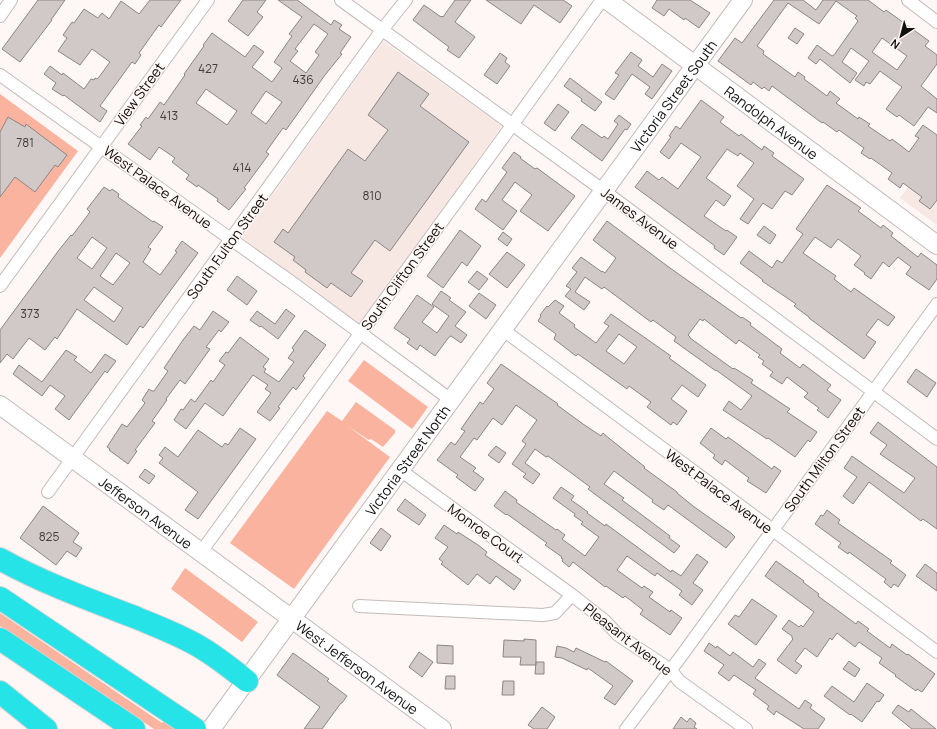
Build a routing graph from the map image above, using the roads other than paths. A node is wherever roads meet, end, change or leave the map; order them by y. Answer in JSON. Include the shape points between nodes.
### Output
{"nodes":[{"id":1,"x":11,"y":0,"type":"edge"},
{"id":2,"x":208,"y":0,"type":"edge"},
{"id":3,"x":341,"y":0,"type":"edge"},
{"id":4,"x":406,"y":0,"type":"edge"},
{"id":5,"x":602,"y":0,"type":"edge"},
{"id":6,"x":607,"y":0,"type":"edge"},
{"id":7,"x":743,"y":0,"type":"edge"},
{"id":8,"x":908,"y":0,"type":"edge"},
{"id":9,"x":0,"y":16,"type":"edge"},
{"id":10,"x":937,"y":22,"type":"edge"},
{"id":11,"x":382,"y":30,"type":"junction"},
{"id":12,"x":696,"y":65,"type":"junction"},
{"id":13,"x":0,"y":75,"type":"edge"},
{"id":14,"x":512,"y":125,"type":"junction"},
{"id":15,"x":101,"y":146,"type":"junction"},
{"id":16,"x":604,"y":191,"type":"junction"},
{"id":17,"x":231,"y":240,"type":"junction"},
{"id":18,"x":937,"y":245,"type":"edge"},
{"id":19,"x":0,"y":286,"type":"edge"},
{"id":20,"x":937,"y":304,"type":"edge"},
{"id":21,"x":502,"y":329,"type":"junction"},
{"id":22,"x":360,"y":334,"type":"junction"},
{"id":23,"x":873,"y":392,"type":"junction"},
{"id":24,"x":451,"y":400,"type":"junction"},
{"id":25,"x":0,"y":405,"type":"edge"},
{"id":26,"x":937,"y":439,"type":"edge"},
{"id":27,"x":73,"y":458,"type":"junction"},
{"id":28,"x":400,"y":470,"type":"junction"},
{"id":29,"x":48,"y":492,"type":"dead end"},
{"id":30,"x":772,"y":530,"type":"junction"},
{"id":31,"x":201,"y":552,"type":"junction"},
{"id":32,"x":0,"y":558,"type":"edge"},
{"id":33,"x":572,"y":595,"type":"junction"},
{"id":34,"x":0,"y":598,"type":"edge"},
{"id":35,"x":359,"y":606,"type":"dead end"},
{"id":36,"x":292,"y":620,"type":"junction"},
{"id":37,"x":0,"y":639,"type":"edge"},
{"id":38,"x":937,"y":652,"type":"edge"},
{"id":39,"x":670,"y":670,"type":"junction"},
{"id":40,"x":247,"y":681,"type":"junction"},
{"id":41,"x":0,"y":692,"type":"edge"},
{"id":42,"x":187,"y":724,"type":"edge"},
{"id":43,"x":46,"y":729,"type":"edge"},
{"id":44,"x":134,"y":729,"type":"edge"},
{"id":45,"x":211,"y":729,"type":"edge"},
{"id":46,"x":442,"y":729,"type":"edge"},
{"id":47,"x":626,"y":729,"type":"edge"},
{"id":48,"x":746,"y":729,"type":"edge"}],
"edges":[{"from":1,"to":9,"type":"street"},
{"from":2,"to":15,"type":"street","name":"View Street"},
{"from":3,"to":11,"type":"street","name":"James Avenue"},
{"from":4,"to":11,"type":"street","name":"South Fulton Street"},
{"from":5,"to":14,"type":"street","name":"South Clifton Street"},
{"from":6,"to":12,"type":"street","name":"Randolph Avenue"},
{"from":7,"to":12,"type":"street","name":"Victoria Street South"},
{"from":8,"to":10,"type":"street"},
{"from":11,"to":14,"type":"street","name":"James Avenue"},
{"from":11,"to":17,"type":"street","name":"South Fulton Street"},
{"from":12,"to":16,"type":"street","name":"Victoria Street South"},
{"from":12,"to":18,"type":"street","name":"Randolph Avenue"},
{"from":13,"to":15,"type":"street","name":"West Palace Avenue"},
{"from":14,"to":16,"type":"street","name":"James Avenue"},
{"from":14,"to":22,"type":"street","name":"South Clifton Street"},
{"from":15,"to":17,"type":"street","name":"West Palace Avenue"},
{"from":15,"to":19,"type":"street","name":"View Street"},
{"from":16,"to":21,"type":"street","name":"Victoria Street North"},
{"from":16,"to":23,"type":"street","name":"James Avenue"},
{"from":17,"to":22,"type":"street","name":"West Palace Avenue"},
{"from":17,"to":27,"type":"street","name":"South Fulton Street"},
{"from":20,"to":23,"type":"street","name":"South Milton Street"},
{"from":21,"to":24,"type":"street","name":"Victoria Street North"},
{"from":21,"to":30,"type":"street","name":"West Palace Avenue"},
{"from":22,"to":24,"type":"street","name":"West Palace Avenue"},
{"from":22,"to":31,"type":"street","name":"South Clifton Street"},
{"from":23,"to":26,"type":"street","name":"James Avenue"},
{"from":23,"to":30,"type":"street","name":"South Milton Street"},
{"from":24,"to":28,"type":"street","name":"Victoria Street North"},
{"from":25,"to":27,"type":"street","name":"Jefferson Avenue"},
{"from":27,"to":29,"type":"street","name":"South Fulton Street"},
{"from":27,"to":31,"type":"street","name":"Jefferson Avenue"},
{"from":28,"to":33,"type":"street","name":"Monroe Court"},
{"from":28,"to":36,"type":"street","name":"Victoria Street North"},
{"from":30,"to":38,"type":"street","name":"West Palace Avenue"},
{"from":30,"to":39,"type":"street","name":"South Milton Street"},
{"from":31,"to":36,"type":"street","name":"Jefferson Avenue"},
{"from":32,"to":40,"type":"highway","via":[[56,586],[179,636],[226,664]]},
{"from":33,"to":35,"type":"street","name":"Pleasant Avenue","via":[[555,613],[543,615]]},
{"from":33,"to":39,"type":"street","name":"Pleasant Avenue","via":[[605,621],[618,635]]},
{"from":34,"to":42,"type":"highway"},
{"from":36,"to":40,"type":"street","name":"Victoria Street North"},
{"from":36,"to":46,"type":"street","name":"West Jefferson Avenue"},
{"from":37,"to":44,"type":"highway"},
{"from":39,"to":47,"type":"street","name":"South Milton Street"},
{"from":39,"to":48,"type":"street","name":"Pleasant Avenue","via":[[679,681]]},
{"from":40,"to":45,"type":"street","name":"Victoria Street North"},
{"from":41,"to":43,"type":"highway"}]}
